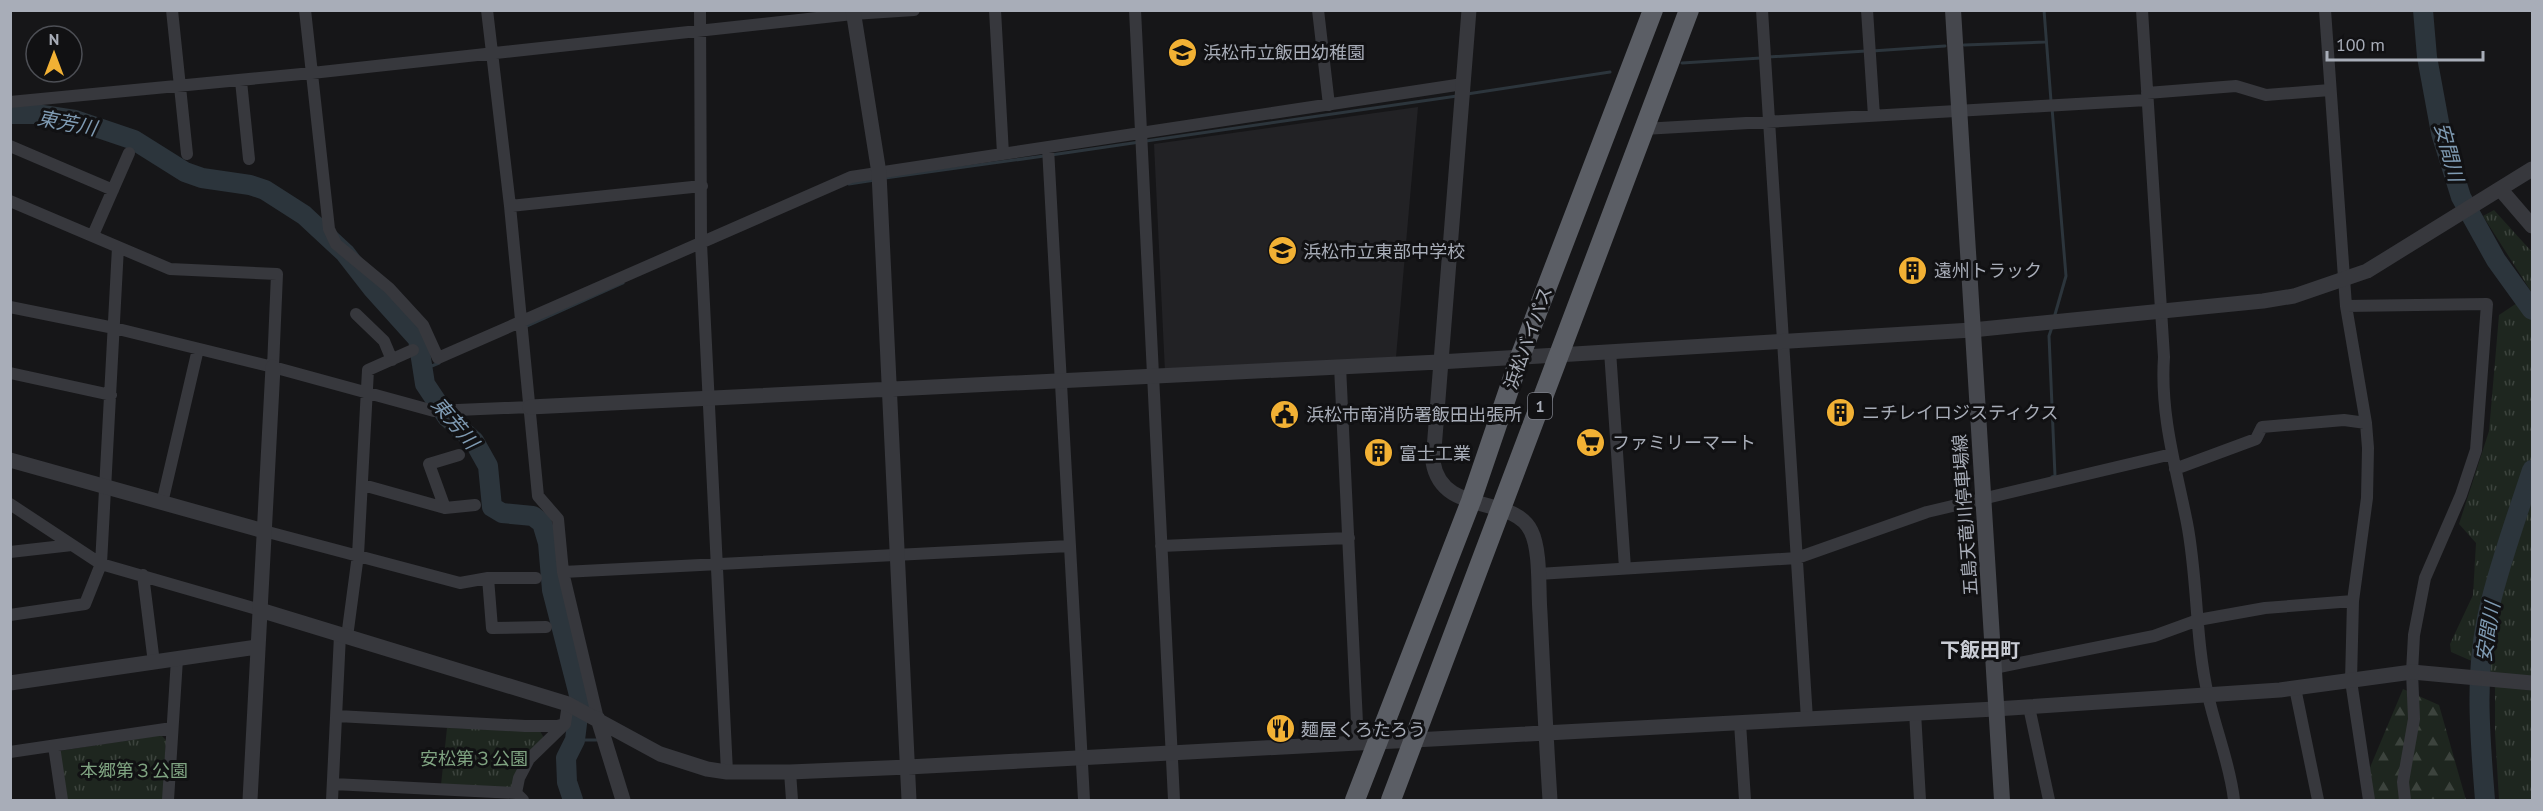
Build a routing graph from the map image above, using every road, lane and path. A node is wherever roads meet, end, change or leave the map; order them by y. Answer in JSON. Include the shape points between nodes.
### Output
{"nodes":[{"id":1,"x":172,"y":10,"type":"edge"},
{"id":2,"x":305,"y":10,"type":"edge"},
{"id":3,"x":487,"y":10,"type":"edge"},
{"id":4,"x":700,"y":10,"type":"edge"},
{"id":5,"x":914,"y":10,"type":"edge"},
{"id":6,"x":995,"y":10,"type":"edge"},
{"id":7,"x":1135,"y":10,"type":"edge"},
{"id":8,"x":1318,"y":10,"type":"edge"},
{"id":9,"x":1469,"y":10,"type":"edge"},
{"id":10,"x":1653,"y":10,"type":"edge"},
{"id":11,"x":1689,"y":10,"type":"edge"},
{"id":12,"x":1762,"y":10,"type":"edge"},
{"id":13,"x":1868,"y":10,"type":"edge"},
{"id":14,"x":1953,"y":10,"type":"edge"},
{"id":15,"x":2142,"y":10,"type":"edge"},
{"id":16,"x":2325,"y":10,"type":"edge"},
{"id":17,"x":853,"y":12,"type":"edge"},
{"id":18,"x":700,"y":32,"type":"junction"},
{"id":19,"x":492,"y":53,"type":"junction"},
{"id":20,"x":312,"y":73,"type":"junction"},
{"id":21,"x":241,"y":81,"type":"junction"},
{"id":22,"x":1463,"y":84,"type":"junction"},
{"id":23,"x":180,"y":86,"type":"junction"},
{"id":24,"x":2330,"y":90,"type":"junction"},
{"id":25,"x":2147,"y":97,"type":"junction"},
{"id":26,"x":10,"y":102,"type":"edge"},
{"id":27,"x":1329,"y":105,"type":"junction"},
{"id":28,"x":1960,"y":112,"type":"junction"},
{"id":29,"x":1874,"y":116,"type":"junction"},
{"id":30,"x":1769,"y":123,"type":"junction"},
{"id":31,"x":1643,"y":129,"type":"junction"},
{"id":32,"x":1140,"y":134,"type":"junction"},
{"id":33,"x":10,"y":146,"type":"edge"},
{"id":34,"x":1048,"y":147,"type":"junction"},
{"id":35,"x":129,"y":153,"type":"dead end"},
{"id":36,"x":187,"y":154,"type":"dead end"},
{"id":37,"x":1003,"y":154,"type":"junction"},
{"id":38,"x":249,"y":159,"type":"dead end"},
{"id":39,"x":2532,"y":169,"type":"edge"},
{"id":40,"x":879,"y":173,"type":"junction"},
{"id":41,"x":702,"y":186,"type":"junction"},
{"id":42,"x":113,"y":190,"type":"junction"},
{"id":43,"x":2501,"y":190,"type":"junction"},
{"id":44,"x":10,"y":201,"type":"edge"},
{"id":45,"x":510,"y":206,"type":"junction"},
{"id":46,"x":2532,"y":226,"type":"edge"},
{"id":47,"x":93,"y":235,"type":"junction"},
{"id":48,"x":701,"y":243,"type":"junction"},
{"id":49,"x":118,"y":247,"type":"junction"},
{"id":50,"x":2344,"y":281,"type":"junction"},
{"id":51,"x":2346,"y":306,"type":"junction"},
{"id":52,"x":10,"y":307,"type":"edge"},
{"id":53,"x":2160,"y":311,"type":"junction"},
{"id":54,"x":356,"y":314,"type":"dead end"},
{"id":55,"x":521,"y":322,"type":"junction"},
{"id":56,"x":114,"y":328,"type":"junction"},
{"id":57,"x":1972,"y":330,"type":"junction"},
{"id":58,"x":1782,"y":341,"type":"junction"},
{"id":59,"x":198,"y":349,"type":"junction"},
{"id":60,"x":413,"y":350,"type":"dead end"},
{"id":61,"x":1610,"y":351,"type":"junction"},
{"id":62,"x":1560,"y":354,"type":"junction"},
{"id":63,"x":1520,"y":357,"type":"junction"},
{"id":64,"x":392,"y":360,"type":"junction"},
{"id":65,"x":1439,"y":362,"type":"junction"},
{"id":66,"x":1340,"y":366,"type":"junction"},
{"id":67,"x":273,"y":367,"type":"junction"},
{"id":68,"x":10,"y":373,"type":"edge"},
{"id":69,"x":1153,"y":376,"type":"junction"},
{"id":70,"x":1062,"y":381,"type":"junction"},
{"id":71,"x":889,"y":389,"type":"junction"},
{"id":72,"x":367,"y":392,"type":"junction"},
{"id":73,"x":111,"y":395,"type":"junction"},
{"id":74,"x":709,"y":398,"type":"junction"},
{"id":75,"x":530,"y":407,"type":"junction"},
{"id":76,"x":2366,"y":423,"type":"junction"},
{"id":77,"x":2172,"y":454,"type":"junction"},
{"id":78,"x":459,"y":455,"type":"dead end"},
{"id":79,"x":10,"y":460,"type":"edge"},
{"id":80,"x":2175,"y":469,"type":"junction"},
{"id":81,"x":363,"y":485,"type":"junction"},
{"id":82,"x":106,"y":488,"type":"junction"},
{"id":83,"x":1983,"y":497,"type":"junction"},
{"id":84,"x":1471,"y":501,"type":"junction"},
{"id":85,"x":162,"y":502,"type":"junction"},
{"id":86,"x":10,"y":504,"type":"edge"},
{"id":87,"x":475,"y":505,"type":"dead end"},
{"id":88,"x":445,"y":508,"type":"junction"},
{"id":89,"x":1500,"y":509,"type":"junction"},
{"id":90,"x":264,"y":531,"type":"junction"},
{"id":91,"x":1349,"y":538,"type":"junction"},
{"id":92,"x":72,"y":545,"type":"junction"},
{"id":93,"x":1070,"y":546,"type":"junction"},
{"id":94,"x":1161,"y":546,"type":"junction"},
{"id":95,"x":10,"y":552,"type":"edge"},
{"id":96,"x":358,"y":555,"type":"junction"},
{"id":97,"x":897,"y":555,"type":"junction"},
{"id":98,"x":1797,"y":558,"type":"junction"},
{"id":99,"x":101,"y":564,"type":"junction"},
{"id":100,"x":716,"y":565,"type":"junction"},
{"id":101,"x":1625,"y":568,"type":"junction"},
{"id":102,"x":563,"y":572,"type":"junction"},
{"id":103,"x":1538,"y":574,"type":"junction"},
{"id":104,"x":143,"y":575,"type":"junction"},
{"id":105,"x":488,"y":578,"type":"junction"},
{"id":106,"x":536,"y":578,"type":"dead end"},
{"id":107,"x":2353,"y":601,"type":"junction"},
{"id":108,"x":260,"y":610,"type":"junction"},
{"id":109,"x":10,"y":615,"type":"edge"},
{"id":110,"x":2198,"y":620,"type":"junction"},
{"id":111,"x":546,"y":627,"type":"dead end"},
{"id":112,"x":343,"y":636,"type":"junction"},
{"id":113,"x":257,"y":646,"type":"junction"},
{"id":114,"x":177,"y":658,"type":"junction"},
{"id":115,"x":154,"y":663,"type":"junction"},
{"id":116,"x":1994,"y":668,"type":"junction"},
{"id":117,"x":2416,"y":671,"type":"junction"},
{"id":118,"x":2352,"y":681,"type":"junction"},
{"id":119,"x":10,"y":683,"type":"edge"},
{"id":120,"x":2532,"y":683,"type":"edge"},
{"id":121,"x":2295,"y":688,"type":"junction"},
{"id":122,"x":2207,"y":694,"type":"junction"},
{"id":123,"x":570,"y":706,"type":"junction"},
{"id":124,"x":2029,"y":707,"type":"junction"},
{"id":125,"x":1995,"y":709,"type":"junction"},
{"id":126,"x":1915,"y":712,"type":"junction"},
{"id":127,"x":593,"y":716,"type":"junction"},
{"id":128,"x":337,"y":717,"type":"junction"},
{"id":129,"x":1807,"y":719,"type":"junction"},
{"id":130,"x":1740,"y":723,"type":"junction"},
{"id":131,"x":565,"y":724,"type":"junction"},
{"id":132,"x":172,"y":728,"type":"junction"},
{"id":133,"x":1545,"y":734,"type":"junction"},
{"id":134,"x":1413,"y":741,"type":"junction"},
{"id":135,"x":1367,"y":744,"type":"junction"},
{"id":136,"x":54,"y":746,"type":"junction"},
{"id":137,"x":10,"y":752,"type":"edge"},
{"id":138,"x":1172,"y":752,"type":"junction"},
{"id":139,"x":1082,"y":756,"type":"junction"},
{"id":140,"x":908,"y":767,"type":"junction"},
{"id":141,"x":727,"y":771,"type":"junction"},
{"id":142,"x":790,"y":772,"type":"junction"},
{"id":143,"x":333,"y":784,"type":"junction"},
{"id":144,"x":520,"y":796,"type":"edge"},
{"id":145,"x":62,"y":801,"type":"edge"},
{"id":146,"x":168,"y":801,"type":"edge"},
{"id":147,"x":250,"y":801,"type":"edge"},
{"id":148,"x":332,"y":801,"type":"edge"},
{"id":149,"x":622,"y":801,"type":"edge"},
{"id":150,"x":792,"y":801,"type":"edge"},
{"id":151,"x":909,"y":801,"type":"edge"},
{"id":152,"x":1084,"y":801,"type":"edge"},
{"id":153,"x":1174,"y":801,"type":"edge"},
{"id":154,"x":1355,"y":801,"type":"edge"},
{"id":155,"x":1391,"y":801,"type":"edge"},
{"id":156,"x":1550,"y":801,"type":"edge"},
{"id":157,"x":1745,"y":801,"type":"edge"},
{"id":158,"x":1920,"y":801,"type":"edge"},
{"id":159,"x":2001,"y":801,"type":"edge"},
{"id":160,"x":2049,"y":801,"type":"edge"},
{"id":161,"x":2234,"y":801,"type":"edge"},
{"id":162,"x":2318,"y":801,"type":"edge"},
{"id":163,"x":2369,"y":801,"type":"edge"},
{"id":164,"x":2405,"y":801,"type":"edge"}],
"edges":[{"from":1,"to":23,"type":"street"},
{"from":2,"to":20,"type":"street"},
{"from":3,"to":19,"type":"street"},
{"from":4,"to":18,"type":"street"},
{"from":5,"to":17,"type":"street"},
{"from":6,"to":37,"type":"street"},
{"from":7,"to":32,"type":"street"},
{"from":8,"to":27,"type":"street"},
{"from":9,"to":22,"type":"street"},
{"from":10,"to":63,"type":"highway","name":"浜松バイパス","number":"1"},
{"from":11,"to":31,"type":"highway","name":"浜松バイパス","number":"1"},
{"from":12,"to":30,"type":"street"},
{"from":13,"to":29,"type":"street"},
{"from":14,"to":28,"type":"main road","name":"五島天竜川停車場線"},
{"from":15,"to":25,"type":"street"},
{"from":16,"to":24,"type":"street"},
{"from":17,"to":18,"type":"street"},
{"from":17,"to":40,"type":"street"},
{"from":18,"to":19,"type":"street"},
{"from":18,"to":41,"type":"street"},
{"from":19,"to":20,"type":"street"},
{"from":19,"to":45,"type":"street"},
{"from":20,"to":21,"type":"street"},
{"from":20,"to":55,"type":"street","via":[[325,204],[336,244],[407,306],[423,324],[438,358]]},
{"from":21,"to":23,"type":"street"},
{"from":21,"to":38,"type":"street"},
{"from":22,"to":27,"type":"street"},
{"from":22,"to":65,"type":"street"},
{"from":23,"to":26,"type":"street"},
{"from":23,"to":36,"type":"street"},
{"from":24,"to":25,"type":"street","via":[[2266,95],[2236,86]]},
{"from":24,"to":50,"type":"street"},
{"from":25,"to":28,"type":"street"},
{"from":25,"to":53,"type":"street"},
{"from":27,"to":32,"type":"street"},
{"from":28,"to":29,"type":"street"},
{"from":28,"to":57,"type":"main road","name":"五島天竜川停車場線"},
{"from":29,"to":30,"type":"street"},
{"from":30,"to":31,"type":"street"},
{"from":30,"to":58,"type":"street"},
{"from":31,"to":62,"type":"highway","name":"浜松バイパス","number":"1"},
{"from":32,"to":34,"type":"street"},
{"from":32,"to":69,"type":"street"},
{"from":33,"to":42,"type":"street"},
{"from":34,"to":37,"type":"street"},
{"from":34,"to":70,"type":"street"},
{"from":35,"to":42,"type":"street"},
{"from":37,"to":40,"type":"street"},
{"from":39,"to":43,"type":"street"},
{"from":40,"to":48,"type":"street","via":[[851,177]]},
{"from":40,"to":71,"type":"street"},
{"from":41,"to":45,"type":"street"},
{"from":41,"to":48,"type":"street"},
{"from":42,"to":47,"type":"street"},
{"from":43,"to":46,"type":"street"},
{"from":43,"to":50,"type":"street"},
{"from":44,"to":47,"type":"street"},
{"from":45,"to":55,"type":"street"},
{"from":47,"to":49,"type":"street"},
{"from":48,"to":55,"type":"street"},
{"from":48,"to":74,"type":"street"},
{"from":49,"to":56,"type":"street"},
{"from":49,"to":67,"type":"street","via":[[170,269],[277,274]]},
{"from":50,"to":51,"type":"street"},
{"from":50,"to":53,"type":"street","via":[[2294,296]]},
{"from":51,"to":76,"type":"street"},
{"from":51,"to":117,"type":"street","via":[[2487,304],[2476,450],[2425,578],[2414,635]]},
{"from":52,"to":56,"type":"street"},
{"from":53,"to":57,"type":"street"},
{"from":53,"to":77,"type":"street","via":[[2162,388]]},
{"from":54,"to":64,"type":"street","via":[[384,341]]},
{"from":55,"to":75,"type":"street"},
{"from":56,"to":59,"type":"street"},
{"from":56,"to":73,"type":"street"},
{"from":57,"to":58,"type":"street"},
{"from":57,"to":83,"type":"main road","name":"五島天竜川停車場線"},
{"from":58,"to":61,"type":"street"},
{"from":58,"to":98,"type":"street"},
{"from":59,"to":67,"type":"street"},
{"from":59,"to":85,"type":"street"},
{"from":60,"to":64,"type":"street"},
{"from":61,"to":62,"type":"street"},
{"from":61,"to":101,"type":"street"},
{"from":62,"to":63,"type":"street"},
{"from":62,"to":89,"type":"highway","name":"浜松バイパス","number":"1"},
{"from":63,"to":65,"type":"street"},
{"from":63,"to":84,"type":"highway","name":"浜松バイパス","number":"1"},
{"from":64,"to":72,"type":"street","via":[[368,370]]},
{"from":65,"to":66,"type":"street"},
{"from":65,"to":84,"type":"street","via":[[1435,474],[1448,490]]},
{"from":66,"to":69,"type":"street"},
{"from":66,"to":91,"type":"street"},
{"from":67,"to":72,"type":"street"},
{"from":67,"to":90,"type":"street"},
{"from":68,"to":73,"type":"street"},
{"from":69,"to":70,"type":"street"},
{"from":69,"to":94,"type":"street"},
{"from":70,"to":71,"type":"street"},
{"from":70,"to":93,"type":"street"},
{"from":71,"to":74,"type":"street"},
{"from":71,"to":97,"type":"street"},
{"from":72,"to":75,"type":"street","via":[[434,411]]},
{"from":72,"to":81,"type":"street"},
{"from":73,"to":82,"type":"street"},
{"from":74,"to":75,"type":"street"},
{"from":74,"to":100,"type":"street"},
{"from":75,"to":102,"type":"street","via":[[538,496],[558,519]]},
{"from":76,"to":80,"type":"street","via":[[2344,420],[2262,427],[2256,439]]},
{"from":76,"to":107,"type":"street","via":[[2367,498]]},
{"from":77,"to":80,"type":"street"},
{"from":77,"to":83,"type":"street"},
{"from":78,"to":88,"type":"street","via":[[429,464]]},
{"from":79,"to":82,"type":"street"},
{"from":80,"to":110,"type":"street","via":[[2187,525]]},
{"from":81,"to":88,"type":"street"},
{"from":81,"to":96,"type":"street"},
{"from":82,"to":85,"type":"street"},
{"from":82,"to":99,"type":"street"},
{"from":83,"to":98,"type":"street","via":[[1927,512]]},
{"from":83,"to":116,"type":"main road","name":"五島天竜川停車場線"},
{"from":84,"to":89,"type":"street"},
{"from":84,"to":135,"type":"highway","name":"浜松バイパス","number":"1"},
{"from":85,"to":90,"type":"street"},
{"from":86,"to":92,"type":"street"},
{"from":87,"to":88,"type":"street"},
{"from":89,"to":103,"type":"street","via":[[1525,521],[1532,532]]},
{"from":89,"to":134,"type":"highway","name":"浜松バイパス","number":"1"},
{"from":90,"to":96,"type":"street"},
{"from":90,"to":108,"type":"street"},
{"from":91,"to":94,"type":"street"},
{"from":91,"to":135,"type":"street"},
{"from":92,"to":95,"type":"street"},
{"from":92,"to":99,"type":"street"},
{"from":93,"to":97,"type":"street"},
{"from":93,"to":139,"type":"street"},
{"from":94,"to":138,"type":"street"},
{"from":96,"to":105,"type":"street","via":[[460,583]]},
{"from":96,"to":112,"type":"street"},
{"from":97,"to":100,"type":"street"},
{"from":97,"to":140,"type":"street"},
{"from":98,"to":101,"type":"street"},
{"from":98,"to":129,"type":"street"},
{"from":99,"to":104,"type":"street"},
{"from":99,"to":109,"type":"street","via":[[85,604]]},
{"from":100,"to":102,"type":"street"},
{"from":100,"to":141,"type":"street"},
{"from":101,"to":103,"type":"street"},
{"from":102,"to":127,"type":"street"},
{"from":103,"to":133,"type":"street"},
{"from":104,"to":108,"type":"street"},
{"from":104,"to":115,"type":"street"},
{"from":105,"to":106,"type":"street"},
{"from":105,"to":111,"type":"street","via":[[492,628]]},
{"from":107,"to":110,"type":"street","via":[[2265,608]]},
{"from":107,"to":118,"type":"street"},
{"from":108,"to":112,"type":"street"},
{"from":108,"to":113,"type":"street"},
{"from":110,"to":116,"type":"street","via":[[2154,636]]},
{"from":110,"to":122,"type":"street"},
{"from":112,"to":123,"type":"street"},
{"from":112,"to":128,"type":"street"},
{"from":113,"to":114,"type":"street"},
{"from":113,"to":147,"type":"street"},
{"from":114,"to":115,"type":"street"},
{"from":114,"to":132,"type":"street"},
{"from":115,"to":119,"type":"street"},
{"from":116,"to":125,"type":"main road","name":"五島天竜川停車場線"},
{"from":117,"to":118,"type":"street"},
{"from":117,"to":120,"type":"street"},
{"from":117,"to":164,"type":"street","via":[[2414,719],[2403,782]]},
{"from":118,"to":121,"type":"street"},
{"from":118,"to":163,"type":"street"},
{"from":121,"to":122,"type":"street"},
{"from":121,"to":162,"type":"street"},
{"from":122,"to":124,"type":"street"},
{"from":122,"to":161,"type":"street","via":[[2231,776]]},
{"from":123,"to":127,"type":"street"},
{"from":123,"to":131,"type":"street"},
{"from":124,"to":125,"type":"street"},
{"from":124,"to":160,"type":"street"},
{"from":125,"to":126,"type":"street"},
{"from":125,"to":159,"type":"main road","name":"五島天竜川停車場線"},
{"from":126,"to":129,"type":"street"},
{"from":126,"to":158,"type":"street"},
{"from":127,"to":141,"type":"street","via":[[660,754]]},
{"from":127,"to":149,"type":"street"},
{"from":128,"to":131,"type":"street","via":[[525,726]]},
{"from":128,"to":143,"type":"street"},
{"from":129,"to":130,"type":"street"},
{"from":130,"to":133,"type":"street"},
{"from":130,"to":157,"type":"street"},
{"from":131,"to":144,"type":"street","via":[[529,759],[519,778]]},
{"from":132,"to":136,"type":"street"},
{"from":132,"to":146,"type":"street"},
{"from":133,"to":134,"type":"street"},
{"from":133,"to":156,"type":"street"},
{"from":134,"to":135,"type":"street"},
{"from":134,"to":155,"type":"highway","name":"浜松バイパス","number":"1"},
{"from":135,"to":138,"type":"street"},
{"from":135,"to":154,"type":"highway","name":"浜松バイパス","number":"1"},
{"from":136,"to":137,"type":"street"},
{"from":136,"to":145,"type":"street"},
{"from":138,"to":139,"type":"street"},
{"from":138,"to":153,"type":"street"},
{"from":139,"to":140,"type":"street"},
{"from":139,"to":152,"type":"street"},
{"from":140,"to":142,"type":"street"},
{"from":140,"to":151,"type":"street"},
{"from":141,"to":142,"type":"street"},
{"from":142,"to":150,"type":"street"},
{"from":143,"to":144,"type":"street"},
{"from":143,"to":148,"type":"street"}]}
